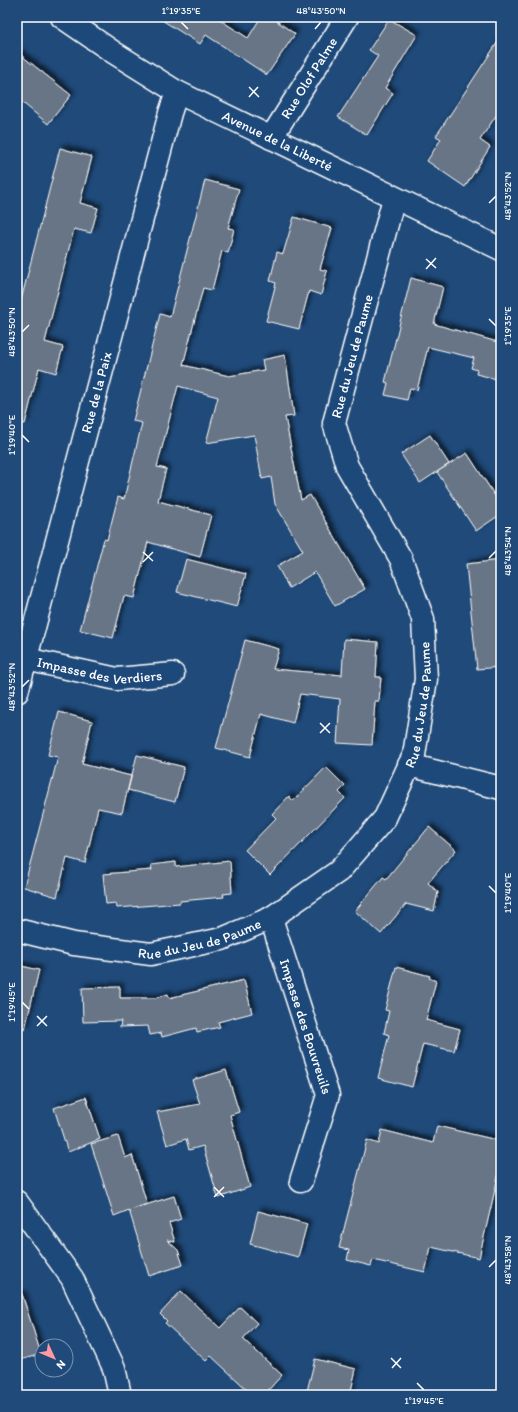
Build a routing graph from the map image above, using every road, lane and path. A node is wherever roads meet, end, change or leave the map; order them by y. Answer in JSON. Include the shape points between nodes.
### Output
{"nodes":[{"id":1,"x":62,"y":17,"type":"edge"},
{"id":2,"x":347,"y":17,"type":"edge"},
{"id":3,"x":177,"y":92,"type":"junction"},
{"id":4,"x":271,"y":138,"type":"junction"},
{"id":5,"x":394,"y":198,"type":"junction"},
{"id":6,"x":501,"y":248,"type":"edge"},
{"id":7,"x":26,"y":659,"type":"junction"},
{"id":8,"x":173,"y":674,"type":"dead end"},
{"id":9,"x":17,"y":692,"type":"edge"},
{"id":10,"x":409,"y":765,"type":"junction"},
{"id":11,"x":501,"y":788,"type":"edge"},
{"id":12,"x":271,"y":918,"type":"junction"},
{"id":13,"x":17,"y":930,"type":"edge"},
{"id":14,"x":301,"y":1181,"type":"dead end"},
{"id":15,"x":17,"y":1202,"type":"edge"},
{"id":16,"x":120,"y":1395,"type":"edge"}],
"edges":[{"from":1,"to":3,"type":"street","name":"Avenue de la Liberté"},
{"from":2,"to":4,"type":"street","name":"Rue Olof Palme"},
{"from":3,"to":4,"type":"street","name":"Avenue de la Liberté"},
{"from":3,"to":7,"type":"street","name":"Rue de la Paix"},
{"from":4,"to":5,"type":"street","name":"Avenue de la Liberté"},
{"from":5,"to":6,"type":"street","name":"Avenue de la Liberté"},
{"from":5,"to":10,"type":"street","name":"Rue du Jeu de Paume","via":[[334,423],[347,466],[402,559],[423,619],[426,679],[414,755]]},
{"from":7,"to":8,"type":"street","name":"Impasse des Verdiers","via":[[117,679]]},
{"from":7,"to":9,"type":"street","name":"Rue de la Paix"},
{"from":10,"to":11,"type":"street"},
{"from":10,"to":12,"type":"street","name":"Rue du Jeu de Paume","via":[[385,818],[339,871]]},
{"from":12,"to":13,"type":"street","name":"Rue du Jeu de Paume","via":[[222,939],[151,954],[74,944]]},
{"from":12,"to":14,"type":"street","name":"Impasse des Bouvreuils","via":[[328,1095]]},
{"from":15,"to":16,"type":"street","via":[[72,1278],[114,1368]]}]}
